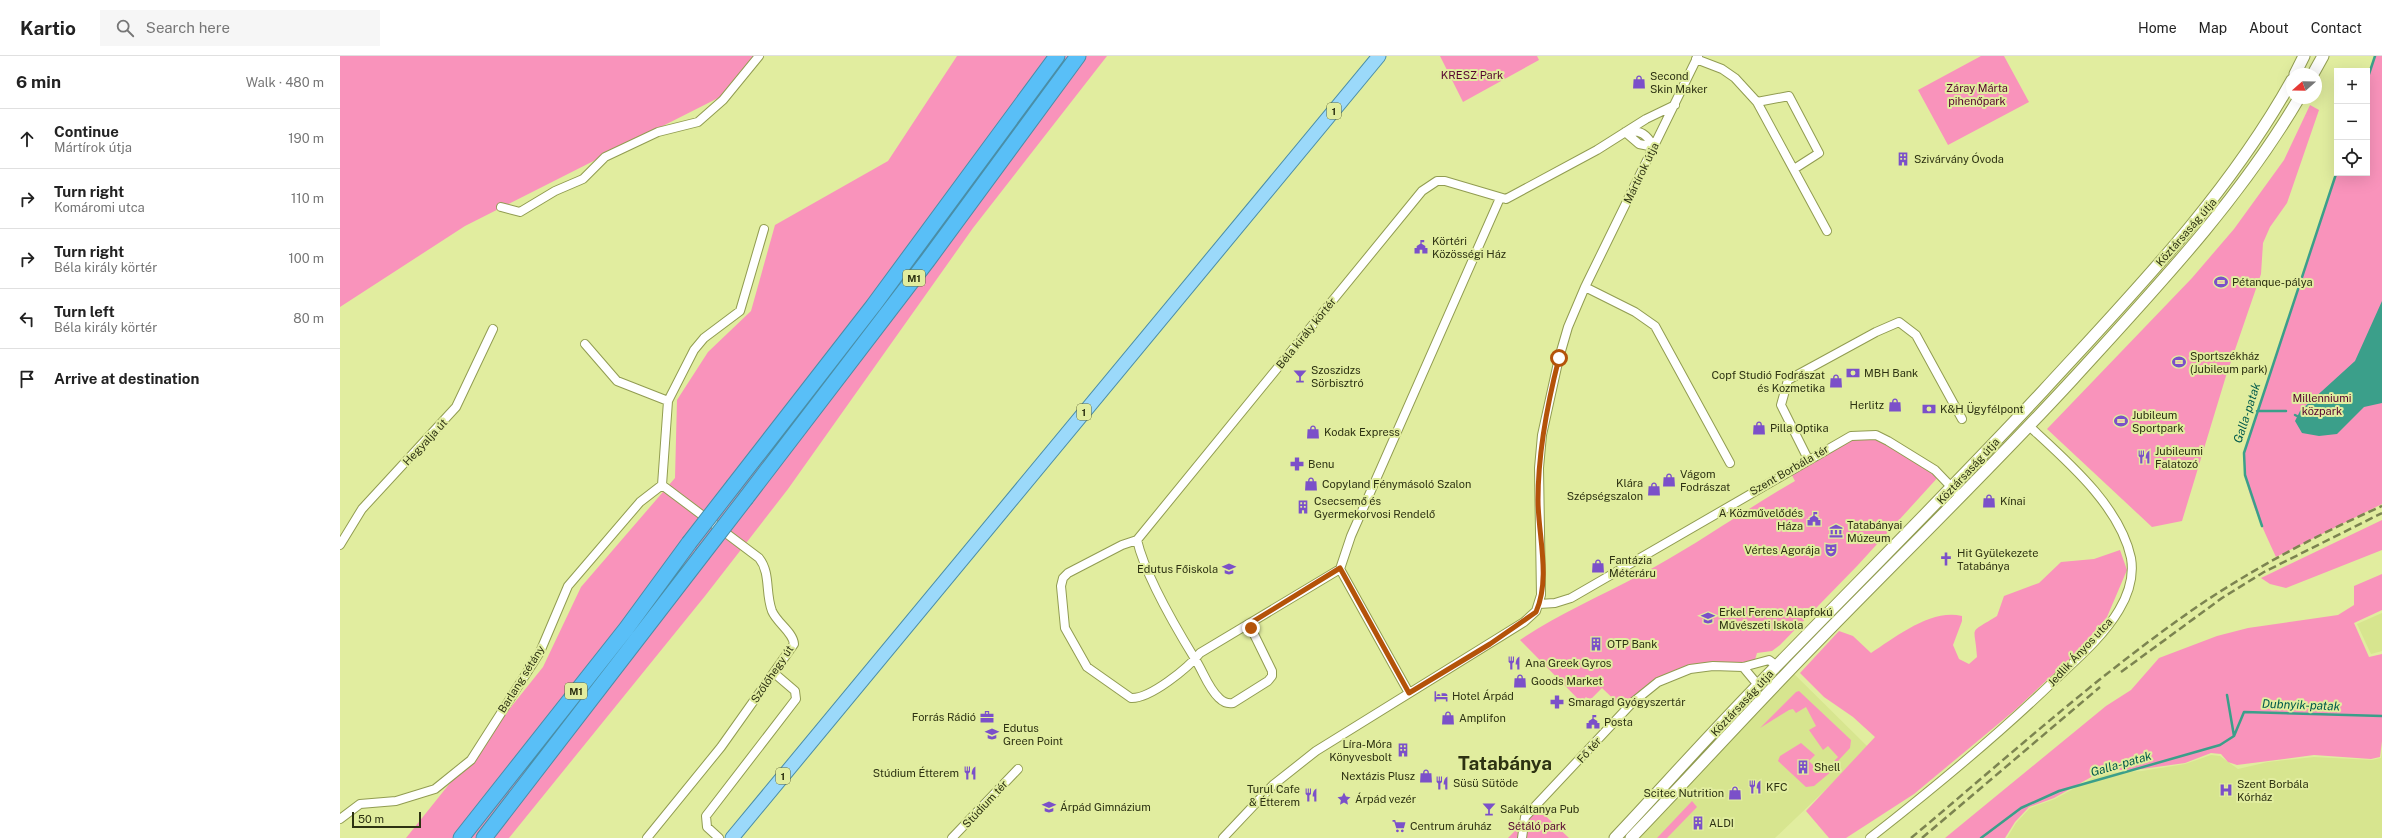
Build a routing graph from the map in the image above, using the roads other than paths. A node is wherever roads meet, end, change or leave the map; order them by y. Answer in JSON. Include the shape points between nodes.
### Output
{"nodes":[{"id":1,"x":759,"y":56,"type":"edge"},
{"id":2,"x":1057,"y":56,"type":"edge"},
{"id":3,"x":1078,"y":56,"type":"edge"},
{"id":4,"x":1379,"y":56,"type":"edge"},
{"id":5,"x":2304,"y":56,"type":"edge"},
{"id":6,"x":2322,"y":56,"type":"edge"},
{"id":7,"x":1697,"y":58,"type":"edge"},
{"id":8,"x":2298,"y":68,"type":"edge"},
{"id":9,"x":2316,"y":68,"type":"edge"},
{"id":10,"x":2286,"y":90,"type":"edge"},
{"id":11,"x":1757,"y":102,"type":"junction"},
{"id":12,"x":2295,"y":104,"type":"edge"},
{"id":13,"x":1675,"y":105,"type":"junction"},
{"id":14,"x":1625,"y":132,"type":"junction"},
{"id":15,"x":1654,"y":146,"type":"junction"},
{"id":16,"x":1794,"y":169,"type":"junction"},
{"id":17,"x":1500,"y":198,"type":"junction"},
{"id":18,"x":501,"y":207,"type":"dead end"},
{"id":19,"x":764,"y":229,"type":"dead end"},
{"id":20,"x":1827,"y":231,"type":"dead end"},
{"id":21,"x":1585,"y":287,"type":"junction"},
{"id":22,"x":493,"y":329,"type":"dead end"},
{"id":23,"x":585,"y":344,"type":"dead end"},
{"id":24,"x":668,"y":401,"type":"junction"},
{"id":25,"x":2019,"y":416,"type":"junction"},
{"id":26,"x":1962,"y":419,"type":"dead end"},
{"id":27,"x":2029,"y":426,"type":"junction"},
{"id":28,"x":1808,"y":459,"type":"junction"},
{"id":29,"x":1730,"y":463,"type":"dead end"},
{"id":30,"x":662,"y":485,"type":"junction"},
{"id":31,"x":1952,"y":488,"type":"junction"},
{"id":32,"x":1961,"y":497,"type":"junction"},
{"id":33,"x":1137,"y":540,"type":"junction"},
{"id":34,"x":340,"y":545,"type":"edge"},
{"id":35,"x":1340,"y":568,"type":"junction"},
{"id":36,"x":1539,"y":604,"type":"junction"},
{"id":37,"x":1249,"y":624,"type":"junction"},
{"id":38,"x":1195,"y":659,"type":"junction"},
{"id":39,"x":1777,"y":666,"type":"junction"},
{"id":40,"x":1743,"y":667,"type":"junction"},
{"id":41,"x":774,"y":673,"type":"junction"},
{"id":42,"x":1758,"y":685,"type":"junction"},
{"id":43,"x":1409,"y":693,"type":"junction"},
{"id":44,"x":1018,"y":769,"type":"dead end"},
{"id":45,"x":340,"y":818,"type":"edge"},
{"id":46,"x":461,"y":838,"type":"edge"},
{"id":47,"x":484,"y":838,"type":"edge"},
{"id":48,"x":647,"y":838,"type":"edge"},
{"id":49,"x":719,"y":838,"type":"edge"},
{"id":50,"x":732,"y":838,"type":"edge"},
{"id":51,"x":952,"y":838,"type":"edge"},
{"id":52,"x":1223,"y":838,"type":"edge"},
{"id":53,"x":1522,"y":838,"type":"edge"},
{"id":54,"x":1614,"y":838,"type":"edge"},
{"id":55,"x":1631,"y":838,"type":"edge"},
{"id":56,"x":1870,"y":838,"type":"edge"}],
"edges":[{"from":1,"to":18,"type":"street","via":[[723,100],[698,122],[658,132],[605,157],[583,178],[520,212]]},
{"from":2,"to":46,"type":"highway","number":"M1","bridge":true,"via":[[873,306],[689,543],[626,629]]},
{"from":3,"to":47,"type":"highway","number":"M1","bridge":true,"via":[[884,319]]},
{"from":4,"to":50,"type":"main road","number":"1"},
{"from":5,"to":8,"type":"street"},
{"from":6,"to":9,"type":"street"},
{"from":7,"to":11,"type":"street","name":"Mártírok útja","via":[[1735,78]]},
{"from":7,"to":13,"type":"street","name":"Mártírok útja"},
{"from":10,"to":25,"type":"street","name":"Köztársaság útja","via":[[2254,143],[2207,209]]},
{"from":11,"to":16,"type":"street","name":"Mártírok útja"},
{"from":11,"to":16,"type":"street","via":[[1789,96],[1819,153]]},
{"from":12,"to":27,"type":"street","name":"Köztársaság útja","via":[[2253,170],[2188,252]]},
{"from":13,"to":14,"type":"street"},
{"from":13,"to":15,"type":"street","name":"Mártírok útja"},
{"from":14,"to":15,"type":"street","via":[[1635,130],[1647,135]]},
{"from":14,"to":17,"type":"street","via":[[1506,200]]},
{"from":15,"to":21,"type":"street","name":"Mártírok útja"},
{"from":16,"to":20,"type":"street","name":"Mártírok útja"},
{"from":17,"to":33,"type":"street","name":"Béla király körtér","via":[[1437,181],[1422,191]]},
{"from":17,"to":35,"type":"street","via":[[1351,536]]},
{"from":19,"to":24,"type":"street","via":[[740,311],[704,338],[694,350]]},
{"from":21,"to":29,"type":"street","via":[[1645,318],[1655,326]]},
{"from":21,"to":36,"type":"street","name":"Mártírok útja","via":[[1568,327],[1542,435],[1538,500],[1542,570]]},
{"from":22,"to":34,"type":"street","name":"Hegyalja út","via":[[456,407],[362,509]]},
{"from":23,"to":24,"type":"street","via":[[617,381]]},
{"from":24,"to":30,"type":"street"},
{"from":25,"to":27,"type":"street"},
{"from":25,"to":31,"type":"street","name":"Köztársaság útja"},
{"from":26,"to":28,"type":"street","via":[[1916,335],[1899,322],[1788,380],[1781,405]]},
{"from":27,"to":32,"type":"street","name":"Köztársaság útja"},
{"from":27,"to":56,"type":"street","name":"Jedlik Ányos utca","via":[[2090,487],[2118,522],[2131,559],[2128,591],[2106,629],[2029,705],[1935,787]]},
{"from":28,"to":31,"type":"street","name":"Szent Borbála tér","via":[[1851,436],[1876,435],[1935,470]]},
{"from":28,"to":36,"type":"street","name":"Szent Borbála tér","via":[[1571,598]]},
{"from":30,"to":41,"type":"street","name":"Szőlőhegy út","via":[[752,551],[763,563],[772,611],[794,641],[793,647]]},
{"from":30,"to":45,"type":"street","name":"Barlang sétány","via":[[640,502],[568,586],[540,652],[471,760],[435,789],[396,801],[360,804]]},
{"from":31,"to":32,"type":"street","name":"Szent Borbála tér"},
{"from":31,"to":39,"type":"street","name":"Köztársaság útja"},
{"from":32,"to":55,"type":"street","name":"Köztársaság útja","via":[[1786,674]]},
{"from":33,"to":38,"type":"street","via":[[1144,563]]},
{"from":33,"to":38,"type":"street","via":[[1122,545],[1063,578],[1061,586],[1065,628],[1087,667],[1131,698],[1145,696]]},
{"from":35,"to":37,"type":"street"},
{"from":35,"to":43,"type":"street"},
{"from":36,"to":43,"type":"street","via":[[1536,612],[1524,622]]},
{"from":37,"to":38,"type":"street","via":[[1200,653]]},
{"from":37,"to":38,"type":"street","via":[[1272,671],[1268,681],[1233,703],[1227,703],[1213,691]]},
{"from":39,"to":40,"type":"street","name":"Fő tér","via":[[1769,660]]},
{"from":39,"to":42,"type":"street","name":"Köztársaság útja"},
{"from":40,"to":42,"type":"street"},
{"from":40,"to":53,"type":"street","name":"Fő tér","via":[[1713,666],[1690,669],[1670,675],[1643,693],[1525,817]]},
{"from":41,"to":48,"type":"street","name":"Szőlőhegy út","via":[[721,747]]},
{"from":41,"to":49,"type":"street","via":[[795,691],[796,699],[706,816],[707,827]]},
{"from":42,"to":54,"type":"street","name":"Köztársaság útja"},
{"from":43,"to":52,"type":"street","via":[[1316,751],[1273,786]]},
{"from":44,"to":51,"type":"street","name":"Stúdium tér"}]}
